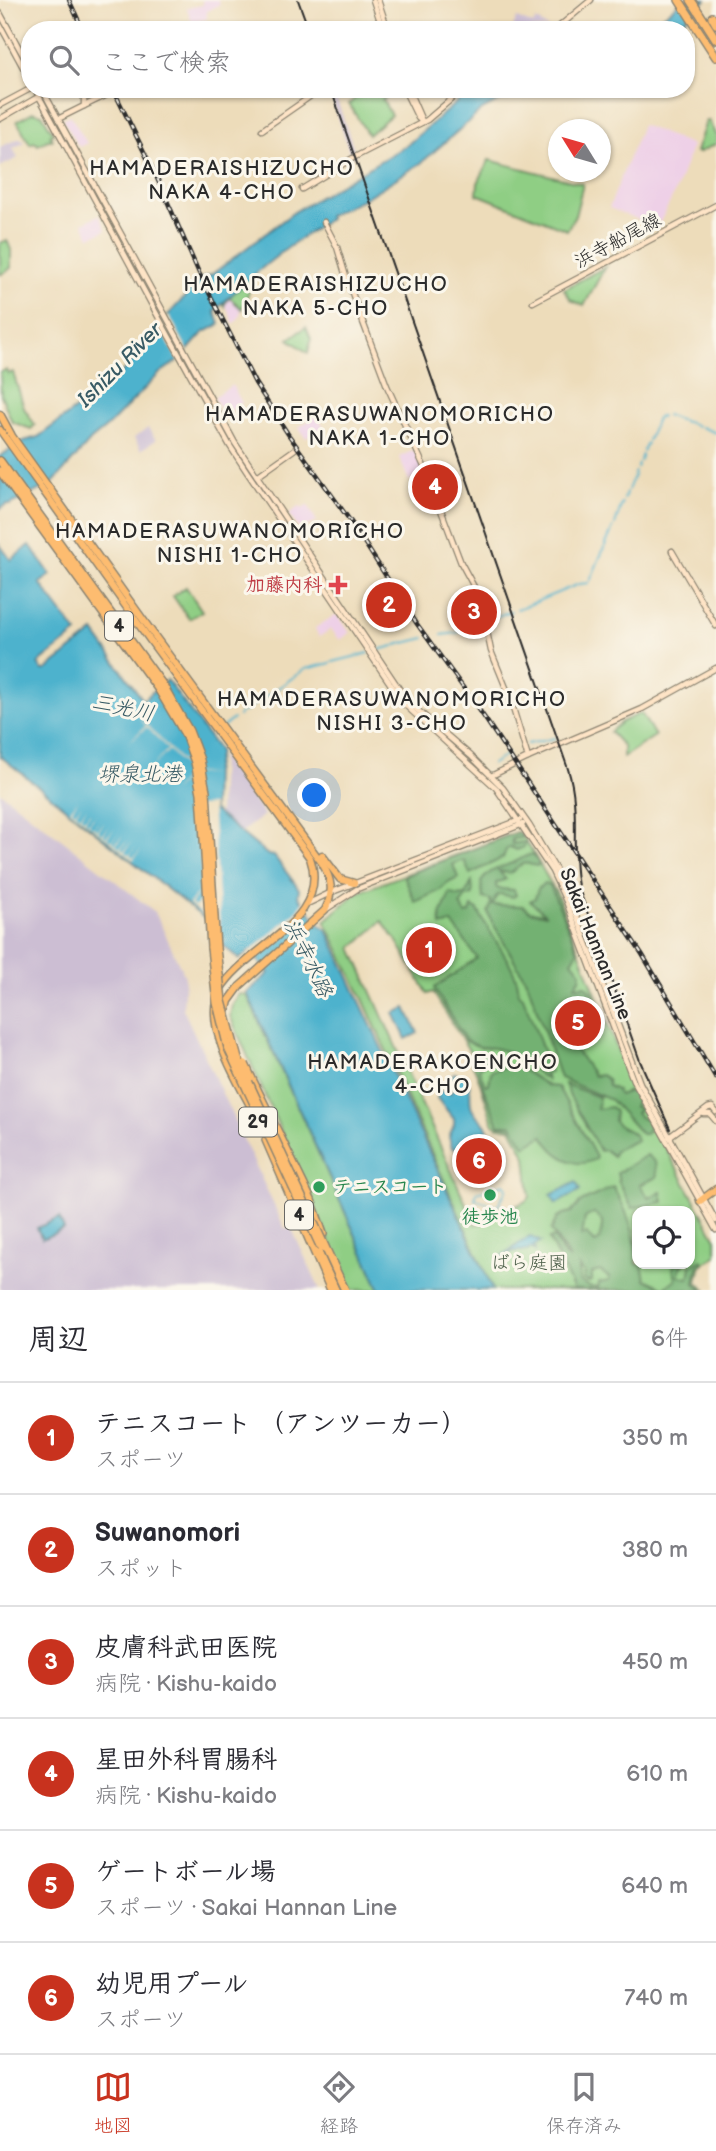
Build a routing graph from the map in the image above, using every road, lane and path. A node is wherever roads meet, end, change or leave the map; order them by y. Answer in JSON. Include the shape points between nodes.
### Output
{"nodes":[{"id":1,"x":376,"y":0,"type":"edge"},
{"id":2,"x":591,"y":0,"type":"edge"},
{"id":3,"x":679,"y":0,"type":"edge"},
{"id":4,"x":685,"y":0,"type":"edge"},
{"id":5,"x":693,"y":0,"type":"edge"},
{"id":6,"x":0,"y":13,"type":"edge"},
{"id":7,"x":383,"y":21,"type":"edge"},
{"id":8,"x":566,"y":21,"type":"edge"},
{"id":9,"x":0,"y":25,"type":"edge"},
{"id":10,"x":695,"y":32,"type":"edge"},
{"id":11,"x":713,"y":37,"type":"edge"},
{"id":12,"x":716,"y":50,"type":"edge"},
{"id":13,"x":21,"y":52,"type":"edge"},
{"id":14,"x":716,"y":57,"type":"edge"},
{"id":15,"x":21,"y":64,"type":"edge"},
{"id":16,"x":716,"y":64,"type":"edge"},
{"id":17,"x":21,"y":94,"type":"edge"},
{"id":18,"x":36,"y":98,"type":"edge"},
{"id":19,"x":40,"y":98,"type":"edge"},
{"id":20,"x":46,"y":98,"type":"edge"},
{"id":21,"x":84,"y":98,"type":"edge"},
{"id":22,"x":101,"y":98,"type":"edge"},
{"id":23,"x":308,"y":98,"type":"edge"},
{"id":24,"x":410,"y":98,"type":"edge"},
{"id":25,"x":453,"y":98,"type":"edge"},
{"id":26,"x":0,"y":105,"type":"edge"},
{"id":27,"x":85,"y":106,"type":"junction"},
{"id":28,"x":0,"y":119,"type":"edge"},
{"id":29,"x":58,"y":119,"type":"junction"},
{"id":30,"x":422,"y":122,"type":"junction"},
{"id":31,"x":262,"y":130,"type":"dead end"},
{"id":32,"x":302,"y":189,"type":"dead end"},
{"id":33,"x":716,"y":205,"type":"edge"},
{"id":34,"x":324,"y":222,"type":"dead end"},
{"id":35,"x":533,"y":302,"type":"dead end"},
{"id":36,"x":163,"y":320,"type":"junction"},
{"id":37,"x":183,"y":357,"type":"junction"},
{"id":38,"x":0,"y":414,"type":"edge"},
{"id":39,"x":0,"y":430,"type":"edge"},
{"id":40,"x":12,"y":442,"type":"junction"},
{"id":41,"x":295,"y":449,"type":"dead end"},
{"id":42,"x":0,"y":461,"type":"edge"},
{"id":43,"x":0,"y":471,"type":"edge"},
{"id":44,"x":257,"y":476,"type":"junction"},
{"id":45,"x":672,"y":551,"type":"dead end"},
{"id":46,"x":716,"y":626,"type":"edge"},
{"id":47,"x":371,"y":652,"type":"junction"},
{"id":48,"x":716,"y":668,"type":"edge"},
{"id":49,"x":220,"y":729,"type":"junction"},
{"id":50,"x":528,"y":758,"type":"junction"},
{"id":51,"x":489,"y":777,"type":"junction"},
{"id":52,"x":523,"y":821,"type":"junction"},
{"id":53,"x":303,"y":837,"type":"junction"},
{"id":54,"x":355,"y":885,"type":"junction"},
{"id":55,"x":332,"y":892,"type":"junction"},
{"id":56,"x":309,"y":903,"type":"junction"},
{"id":57,"x":323,"y":913,"type":"junction"},
{"id":58,"x":225,"y":1015,"type":"junction"},
{"id":59,"x":223,"y":1031,"type":"junction"},
{"id":60,"x":716,"y":1112,"type":"edge"},
{"id":61,"x":702,"y":1114,"type":"junction"},
{"id":62,"x":716,"y":1121,"type":"edge"},
{"id":63,"x":668,"y":1138,"type":"junction"},
{"id":64,"x":716,"y":1189,"type":"edge"},
{"id":65,"x":702,"y":1200,"type":"junction"},
{"id":66,"x":716,"y":1222,"type":"edge"},
{"id":67,"x":716,"y":1230,"type":"edge"},
{"id":68,"x":323,"y":1234,"type":"junction"},
{"id":69,"x":331,"y":1290,"type":"edge"},
{"id":70,"x":342,"y":1290,"type":"edge"}],
"edges":[{"from":1,"to":7,"type":"main road"},
{"from":2,"to":8,"type":"main road"},
{"from":3,"to":11,"type":"highway"},
{"from":4,"to":11,"type":"highway"},
{"from":5,"to":11,"type":"highway"},
{"from":6,"to":13,"type":"main road"},
{"from":9,"to":15,"type":"main road"},
{"from":10,"to":16,"type":"highway"},
{"from":11,"to":12,"type":"highway"},
{"from":11,"to":14,"type":"highway"},
{"from":17,"to":26,"type":"main road"},
{"from":18,"to":28,"type":"main road"},
{"from":19,"to":36,"type":"main road","name":"Sakai Hannan Line"},
{"from":20,"to":29,"type":"main road","name":"Sakai Hannan Line"},
{"from":21,"to":27,"type":"main road"},
{"from":22,"to":27,"type":"main road"},
{"from":23,"to":31,"type":"main road"},
{"from":24,"to":30,"type":"main road"},
{"from":25,"to":30,"type":"main road"},
{"from":27,"to":29,"type":"main road"},
{"from":29,"to":36,"type":"main road","name":"Sakai Hannan Line"},
{"from":30,"to":32,"type":"main road"},
{"from":33,"to":35,"type":"main road","name":"浜寺船尾線"},
{"from":34,"to":50,"type":"main road","via":[[387,386],[477,591],[491,651]]},
{"from":36,"to":37,"type":"main road","name":"Sakai Hannan Line"},
{"from":37,"to":44,"type":"main road","name":"Sakai Hannan Line"},
{"from":37,"to":47,"type":"main road","name":"Sakai Hannan Line","via":[[230,446]]},
{"from":38,"to":40,"type":"main road"},
{"from":39,"to":40,"type":"main road"},
{"from":40,"to":49,"type":"main road"},
{"from":41,"to":44,"type":"main road"},
{"from":42,"to":58,"type":"highway","number":"4","bridge":true,"via":[[168,693],[195,744],[206,791]]},
{"from":43,"to":59,"type":"highway","number":"4","bridge":true,"via":[[159,690],[185,734],[201,793],[212,967]]},
{"from":44,"to":47,"type":"main road","name":"Sakai Hannan Line"},
{"from":45,"to":46,"type":"main road"},
{"from":47,"to":51,"type":"main road","name":"Sakai Hannan Line","via":[[404,704]]},
{"from":48,"to":50,"type":"main road","via":[[642,709]]},
{"from":49,"to":53,"type":"main road"},
{"from":49,"to":56,"type":"main road","via":[[310,858],[316,880]]},
{"from":50,"to":51,"type":"main road"},
{"from":51,"to":52,"type":"main road","name":"Sakai Hannan Line"},
{"from":52,"to":54,"type":"main road"},
{"from":52,"to":63,"type":"main road","name":"Sakai Hannan Line","via":[[565,887],[640,1083]]},
{"from":53,"to":54,"type":"main road","via":[[340,879]]},
{"from":53,"to":55,"type":"main road","via":[[329,874]]},
{"from":54,"to":55,"type":"main road"},
{"from":54,"to":57,"type":"main road"},
{"from":55,"to":56,"type":"main road"},
{"from":55,"to":57,"type":"main road","number":"29"},
{"from":56,"to":70,"type":"main road","number":"29","via":[[228,979],[214,1010],[223,1049]]},
{"from":57,"to":68,"type":"main road","number":"29","via":[[232,996],[226,1011],[226,1024],[240,1058]]},
{"from":58,"to":68,"type":"highway","number":"4","bridge":true},
{"from":58,"to":70,"type":"highway","number":"4","bridge":true,"via":[[247,1079]]},
{"from":59,"to":69,"type":"highway","number":"4","bridge":true,"via":[[240,1083]]},
{"from":59,"to":70,"type":"highway","number":"4","bridge":true,"via":[[242,1082]]},
{"from":60,"to":61,"type":"main road","via":[[711,1107]]},
{"from":61,"to":62,"type":"main road","via":[[710,1114]]},
{"from":61,"to":63,"type":"main road"},
{"from":63,"to":65,"type":"main road","name":"Sakai Hannan Line"},
{"from":64,"to":65,"type":"main road"},
{"from":65,"to":66,"type":"main road","name":"Sakai Hannan Line"},
{"from":65,"to":67,"type":"main road","name":"Sakai Hannan Line"},
{"from":68,"to":70,"type":"main road","number":"29"}]}
